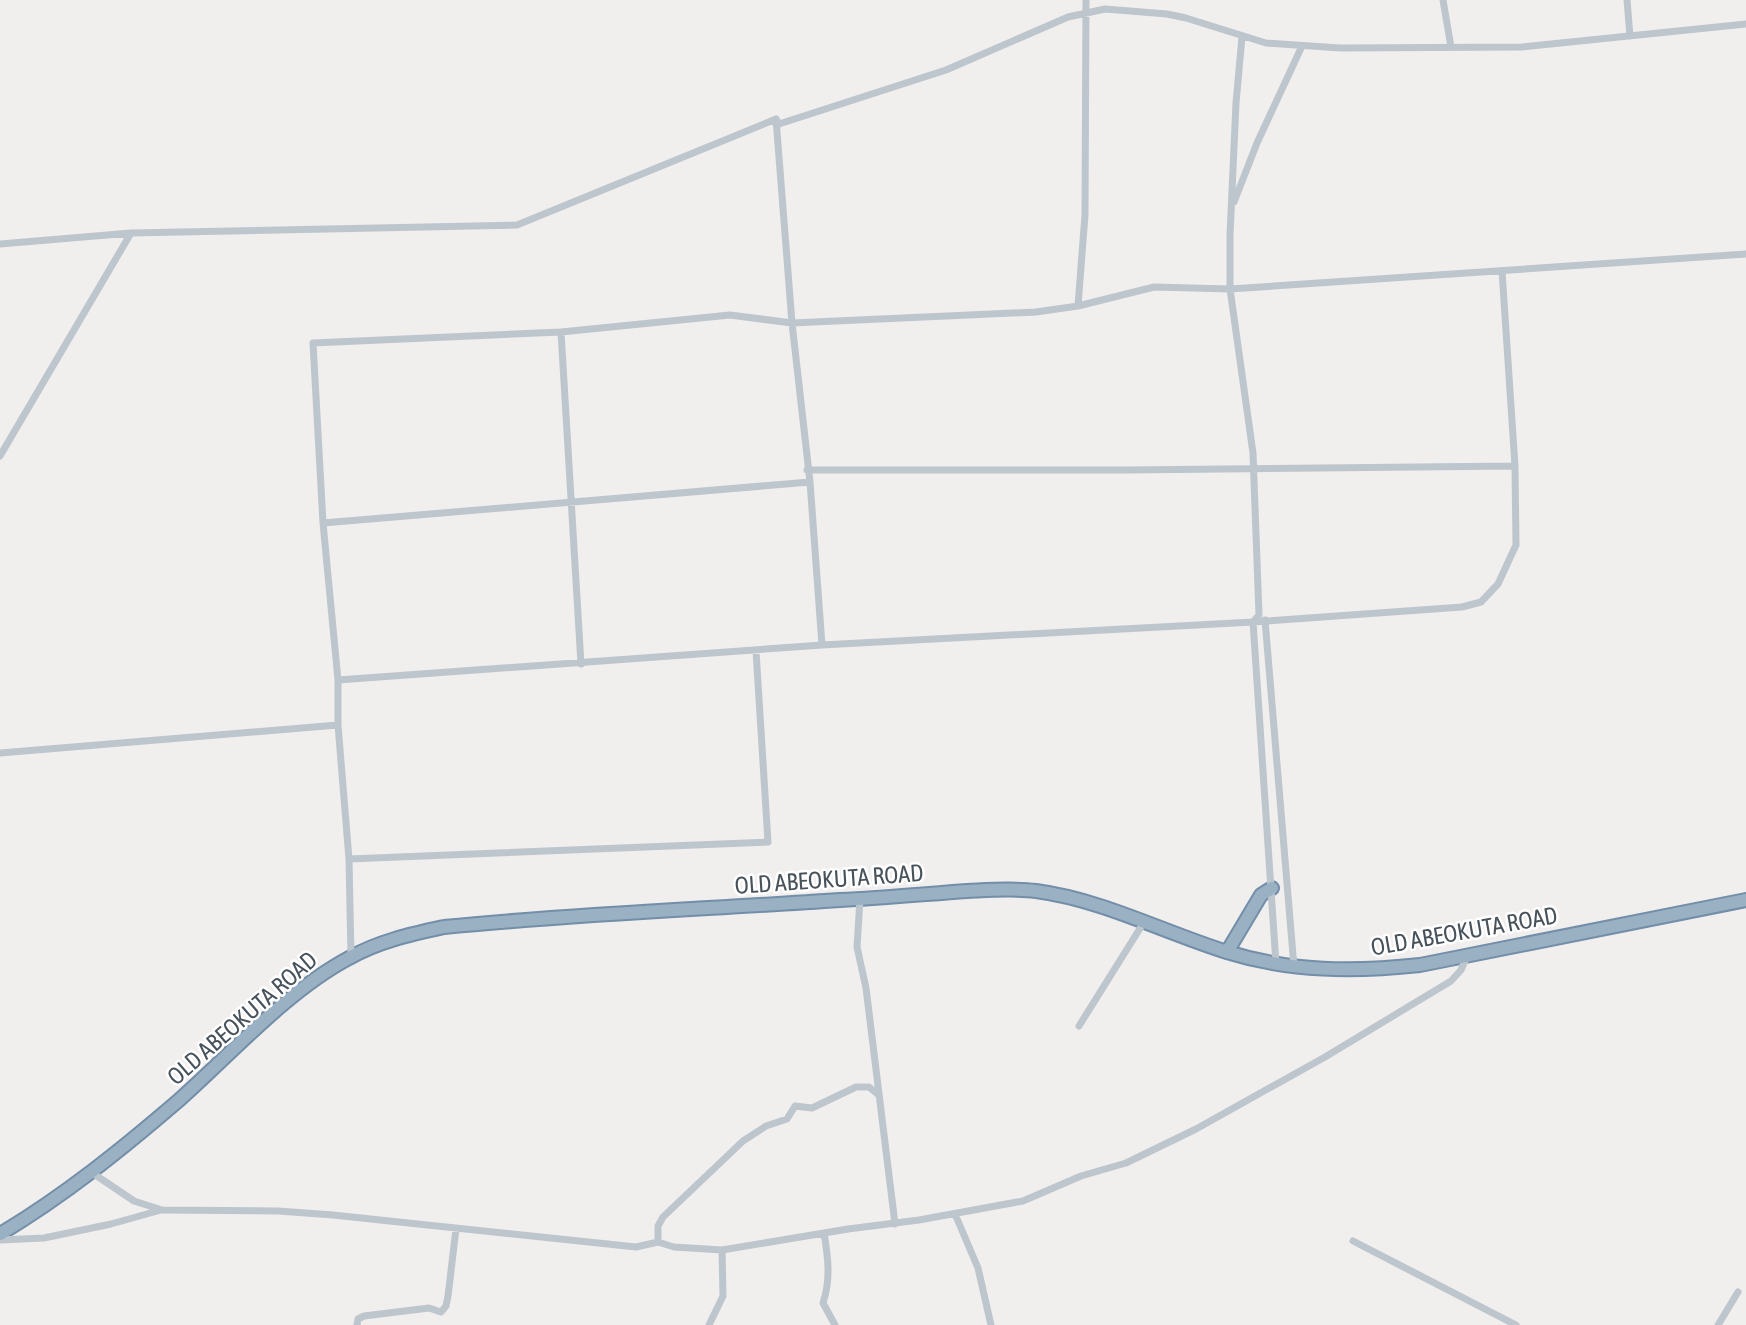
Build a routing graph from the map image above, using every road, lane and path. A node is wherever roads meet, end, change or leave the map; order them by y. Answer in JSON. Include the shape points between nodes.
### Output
{"nodes":[{"id":1,"x":1086,"y":0,"type":"edge"},
{"id":2,"x":1443,"y":0,"type":"edge"},
{"id":3,"x":1627,"y":0,"type":"edge"},
{"id":4,"x":1086,"y":12,"type":"junction"},
{"id":5,"x":1746,"y":24,"type":"edge"},
{"id":6,"x":1630,"y":36,"type":"junction"},
{"id":7,"x":1242,"y":37,"type":"junction"},
{"id":8,"x":1302,"y":46,"type":"junction"},
{"id":9,"x":1451,"y":47,"type":"junction"},
{"id":10,"x":776,"y":119,"type":"junction"},
{"id":11,"x":1231,"y":209,"type":"junction"},
{"id":12,"x":131,"y":233,"type":"junction"},
{"id":13,"x":0,"y":244,"type":"edge"},
{"id":14,"x":1746,"y":254,"type":"edge"},
{"id":15,"x":1502,"y":271,"type":"junction"},
{"id":16,"x":1230,"y":289,"type":"junction"},
{"id":17,"x":1078,"y":306,"type":"junction"},
{"id":18,"x":792,"y":323,"type":"junction"},
{"id":19,"x":561,"y":332,"type":"junction"},
{"id":20,"x":0,"y":456,"type":"edge"},
{"id":21,"x":1515,"y":466,"type":"junction"},
{"id":22,"x":1254,"y":469,"type":"junction"},
{"id":23,"x":807,"y":470,"type":"junction"},
{"id":24,"x":810,"y":482,"type":"junction"},
{"id":25,"x":570,"y":501,"type":"junction"},
{"id":26,"x":323,"y":523,"type":"junction"},
{"id":27,"x":1259,"y":615,"type":"junction"},
{"id":28,"x":1266,"y":621,"type":"junction"},
{"id":29,"x":1253,"y":622,"type":"junction"},
{"id":30,"x":822,"y":645,"type":"junction"},
{"id":31,"x":756,"y":651,"type":"junction"},
{"id":32,"x":581,"y":664,"type":"junction"},
{"id":33,"x":338,"y":680,"type":"junction"},
{"id":34,"x":338,"y":724,"type":"junction"},
{"id":35,"x":0,"y":753,"type":"edge"},
{"id":36,"x":349,"y":859,"type":"junction"},
{"id":37,"x":1272,"y":888,"type":"junction"},
{"id":38,"x":1288,"y":890,"type":"junction"},
{"id":39,"x":860,"y":899,"type":"junction"},
{"id":40,"x":1746,"y":900,"type":"edge"},
{"id":41,"x":1145,"y":921,"type":"junction"},
{"id":42,"x":1227,"y":952,"type":"junction"},
{"id":43,"x":1467,"y":955,"type":"junction"},
{"id":44,"x":351,"y":956,"type":"junction"},
{"id":45,"x":1276,"y":964,"type":"junction"},
{"id":46,"x":1294,"y":968,"type":"junction"},
{"id":47,"x":1079,"y":1026,"type":"dead end"},
{"id":48,"x":879,"y":1095,"type":"junction"},
{"id":49,"x":91,"y":1172,"type":"junction"},
{"id":50,"x":162,"y":1210,"type":"junction"},
{"id":51,"x":956,"y":1213,"type":"junction"},
{"id":52,"x":895,"y":1224,"type":"junction"},
{"id":53,"x":456,"y":1229,"type":"junction"},
{"id":54,"x":824,"y":1233,"type":"junction"},
{"id":55,"x":0,"y":1234,"type":"edge"},
{"id":56,"x":0,"y":1240,"type":"edge"},
{"id":57,"x":1353,"y":1241,"type":"dead end"},
{"id":58,"x":658,"y":1242,"type":"junction"},
{"id":59,"x":722,"y":1250,"type":"junction"},
{"id":60,"x":1738,"y":1292,"type":"dead end"},
{"id":61,"x":357,"y":1325,"type":"edge"},
{"id":62,"x":709,"y":1325,"type":"edge"},
{"id":63,"x":835,"y":1325,"type":"edge"},
{"id":64,"x":991,"y":1325,"type":"edge"},
{"id":65,"x":1516,"y":1325,"type":"edge"},
{"id":66,"x":1718,"y":1325,"type":"edge"}],
"edges":[{"from":1,"to":4,"type":"street"},
{"from":2,"to":9,"type":"street"},
{"from":3,"to":6,"type":"street"},
{"from":4,"to":7,"type":"street","via":[[1167,14]]},
{"from":4,"to":10,"type":"street","via":[[907,84],[779,124]]},
{"from":4,"to":17,"type":"street","via":[[1084,215]]},
{"from":5,"to":6,"type":"street"},
{"from":6,"to":9,"type":"street","via":[[1522,47]]},
{"from":7,"to":8,"type":"street"},
{"from":7,"to":11,"type":"street"},
{"from":8,"to":9,"type":"street"},
{"from":8,"to":11,"type":"street"},
{"from":10,"to":12,"type":"street","via":[[517,225]]},
{"from":10,"to":18,"type":"street"},
{"from":11,"to":16,"type":"street"},
{"from":12,"to":13,"type":"street"},
{"from":12,"to":20,"type":"street"},
{"from":14,"to":15,"type":"street"},
{"from":15,"to":16,"type":"street"},
{"from":15,"to":21,"type":"street"},
{"from":16,"to":17,"type":"street","via":[[1154,287]]},
{"from":16,"to":22,"type":"street"},
{"from":17,"to":18,"type":"street"},
{"from":18,"to":19,"type":"street","via":[[730,315]]},
{"from":18,"to":23,"type":"street"},
{"from":19,"to":25,"type":"street"},
{"from":19,"to":26,"type":"street","via":[[313,343]]},
{"from":21,"to":22,"type":"street"},
{"from":21,"to":28,"type":"street","via":[[1516,545],[1499,584],[1481,602]]},
{"from":22,"to":23,"type":"street"},
{"from":22,"to":27,"type":"street"},
{"from":23,"to":24,"type":"street"},
{"from":24,"to":25,"type":"street"},
{"from":24,"to":30,"type":"street"},
{"from":25,"to":26,"type":"street"},
{"from":25,"to":32,"type":"street"},
{"from":26,"to":33,"type":"street"},
{"from":27,"to":28,"type":"street"},
{"from":27,"to":29,"type":"street"},
{"from":28,"to":29,"type":"street"},
{"from":28,"to":38,"type":"street"},
{"from":29,"to":30,"type":"street"},
{"from":29,"to":37,"type":"street"},
{"from":30,"to":31,"type":"street"},
{"from":31,"to":32,"type":"street"},
{"from":31,"to":36,"type":"street","via":[[768,842]]},
{"from":32,"to":33,"type":"street"},
{"from":33,"to":34,"type":"street"},
{"from":34,"to":35,"type":"street"},
{"from":34,"to":36,"type":"street"},
{"from":36,"to":44,"type":"street"},
{"from":37,"to":38,"type":"street"},
{"from":37,"to":42,"type":"highway","via":[[1261,895]]},
{"from":37,"to":45,"type":"street"},
{"from":38,"to":46,"type":"street"},
{"from":39,"to":41,"type":"highway","name":"OLD ABEOKUTA ROAD","via":[[1034,890]]},
{"from":39,"to":44,"type":"highway","name":"OLD ABEOKUTA ROAD","via":[[444,927],[404,935]]},
{"from":39,"to":48,"type":"street","via":[[857,947]]},
{"from":40,"to":43,"type":"highway","name":"OLD ABEOKUTA ROAD"},
{"from":41,"to":42,"type":"highway","name":"OLD ABEOKUTA ROAD"},
{"from":41,"to":47,"type":"street"},
{"from":42,"to":45,"type":"highway","name":"OLD ABEOKUTA ROAD"},
{"from":43,"to":46,"type":"highway","name":"OLD ABEOKUTA ROAD","via":[[1373,970]]},
{"from":43,"to":51,"type":"street","via":[[1451,981],[1196,1129],[1126,1163],[1023,1201]]},
{"from":44,"to":49,"type":"highway","name":"OLD ABEOKUTA ROAD","via":[[282,1006]]},
{"from":45,"to":46,"type":"highway","name":"OLD ABEOKUTA ROAD"},
{"from":48,"to":52,"type":"street"},
{"from":48,"to":58,"type":"street","via":[[869,1087],[856,1087],[812,1108],[795,1106],[787,1119],[743,1141],[663,1217]]},
{"from":49,"to":50,"type":"street","via":[[134,1201]]},
{"from":49,"to":55,"type":"highway","name":"OLD ABEOKUTA ROAD"},
{"from":50,"to":53,"type":"street","via":[[333,1214]]},
{"from":50,"to":56,"type":"street","via":[[44,1238]]},
{"from":51,"to":52,"type":"street"},
{"from":51,"to":64,"type":"street","via":[[978,1268]]},
{"from":52,"to":54,"type":"street"},
{"from":53,"to":58,"type":"street","via":[[636,1247]]},
{"from":53,"to":61,"type":"street","via":[[448,1296],[441,1312],[429,1308],[364,1316]]},
{"from":54,"to":59,"type":"street"},
{"from":54,"to":63,"type":"street","via":[[829,1265],[823,1303]]},
{"from":57,"to":65,"type":"street"},
{"from":58,"to":59,"type":"street"},
{"from":59,"to":62,"type":"street","via":[[723,1296]]},
{"from":60,"to":66,"type":"street"}]}
